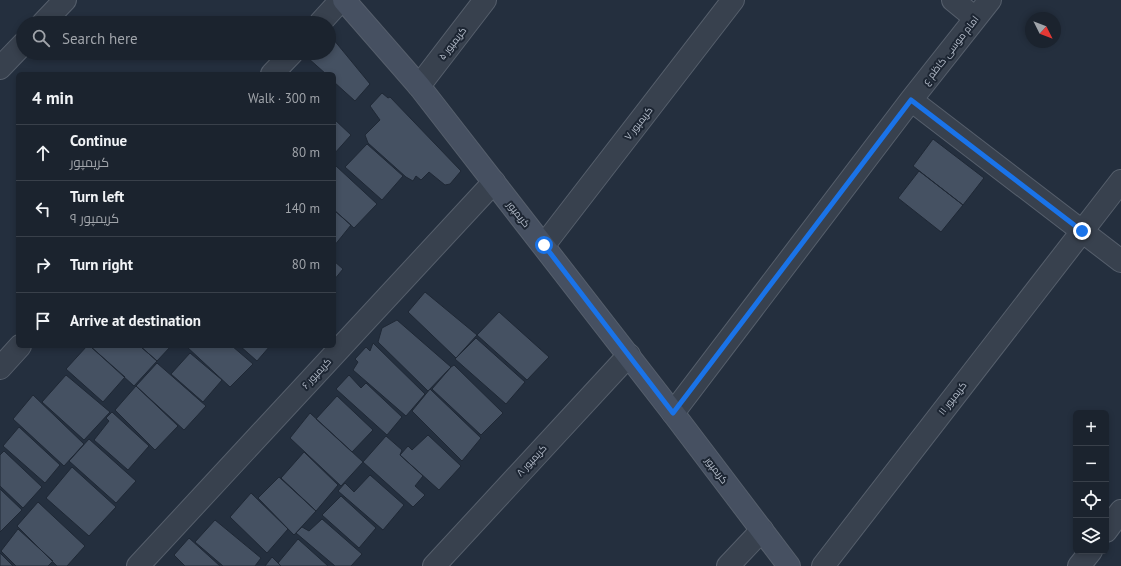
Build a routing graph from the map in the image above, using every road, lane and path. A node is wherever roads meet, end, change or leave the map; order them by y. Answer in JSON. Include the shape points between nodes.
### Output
{"nodes":[{"id":1,"x":65,"y":0,"type":"edge"},
{"id":2,"x":341,"y":0,"type":"edge"},
{"id":3,"x":344,"y":0,"type":"edge"},
{"id":4,"x":485,"y":0,"type":"edge"},
{"id":5,"x":733,"y":0,"type":"edge"},
{"id":6,"x":953,"y":0,"type":"edge"},
{"id":7,"x":990,"y":0,"type":"edge"},
{"id":8,"x":50,"y":16,"type":"edge"},
{"id":9,"x":326,"y":16,"type":"edge"},
{"id":10,"x":975,"y":18,"type":"junction"},
{"id":11,"x":16,"y":51,"type":"edge"},
{"id":12,"x":285,"y":60,"type":"edge"},
{"id":13,"x":0,"y":68,"type":"edge"},
{"id":14,"x":274,"y":72,"type":"edge"},
{"id":15,"x":419,"y":86,"type":"junction"},
{"id":16,"x":911,"y":100,"type":"junction"},
{"id":17,"x":1121,"y":180,"type":"edge"},
{"id":18,"x":494,"y":182,"type":"junction"},
{"id":19,"x":1082,"y":231,"type":"junction"},
{"id":20,"x":544,"y":245,"type":"junction"},
{"id":21,"x":1121,"y":261,"type":"edge"},
{"id":22,"x":18,"y":348,"type":"edge"},
{"id":23,"x":629,"y":355,"type":"junction"},
{"id":24,"x":0,"y":368,"type":"edge"},
{"id":25,"x":673,"y":413,"type":"junction"},
{"id":26,"x":1121,"y":511,"type":"edge"},
{"id":27,"x":1109,"y":527,"type":"edge"},
{"id":28,"x":762,"y":530,"type":"junction"},
{"id":29,"x":1089,"y":554,"type":"edge"},
{"id":30,"x":138,"y":566,"type":"edge"},
{"id":31,"x":434,"y":566,"type":"edge"},
{"id":32,"x":728,"y":566,"type":"edge"},
{"id":33,"x":789,"y":566,"type":"edge"},
{"id":34,"x":823,"y":566,"type":"edge"},
{"id":35,"x":1079,"y":566,"type":"edge"}],
"edges":[{"from":1,"to":8,"type":"street"},
{"from":2,"to":9,"type":"street"},
{"from":3,"to":15,"type":"street","name":"کریمپور"},
{"from":4,"to":15,"type":"street","name":"کریمپور ۵"},
{"from":5,"to":20,"type":"street","name":"کریمپور ۷"},
{"from":6,"to":10,"type":"street"},
{"from":7,"to":10,"type":"street","name":"امام موسی کاظم ع"},
{"from":10,"to":16,"type":"street","name":"امام موسی کاظم ع"},
{"from":11,"to":13,"type":"street"},
{"from":12,"to":14,"type":"street"},
{"from":15,"to":18,"type":"street","name":"کریمپور"},
{"from":16,"to":19,"type":"street"},
{"from":16,"to":25,"type":"street","name":"امام موسی کاظم ع"},
{"from":17,"to":19,"type":"street","name":"کریمپور ۱۱"},
{"from":18,"to":20,"type":"street","name":"کریمپور"},
{"from":18,"to":30,"type":"street","name":"کریمپور ۶"},
{"from":19,"to":21,"type":"street"},
{"from":19,"to":34,"type":"street","name":"کریمپور ۱۱"},
{"from":20,"to":23,"type":"street","name":"کریمپور"},
{"from":22,"to":24,"type":"street"},
{"from":23,"to":25,"type":"street","name":"کریمپور"},
{"from":23,"to":31,"type":"street","name":"کریمپور ۸"},
{"from":25,"to":28,"type":"street","name":"کریمپور"},
{"from":26,"to":27,"type":"street"},
{"from":28,"to":32,"type":"street"},
{"from":28,"to":33,"type":"street","name":"کریمپور"},
{"from":29,"to":35,"type":"street"}]}
